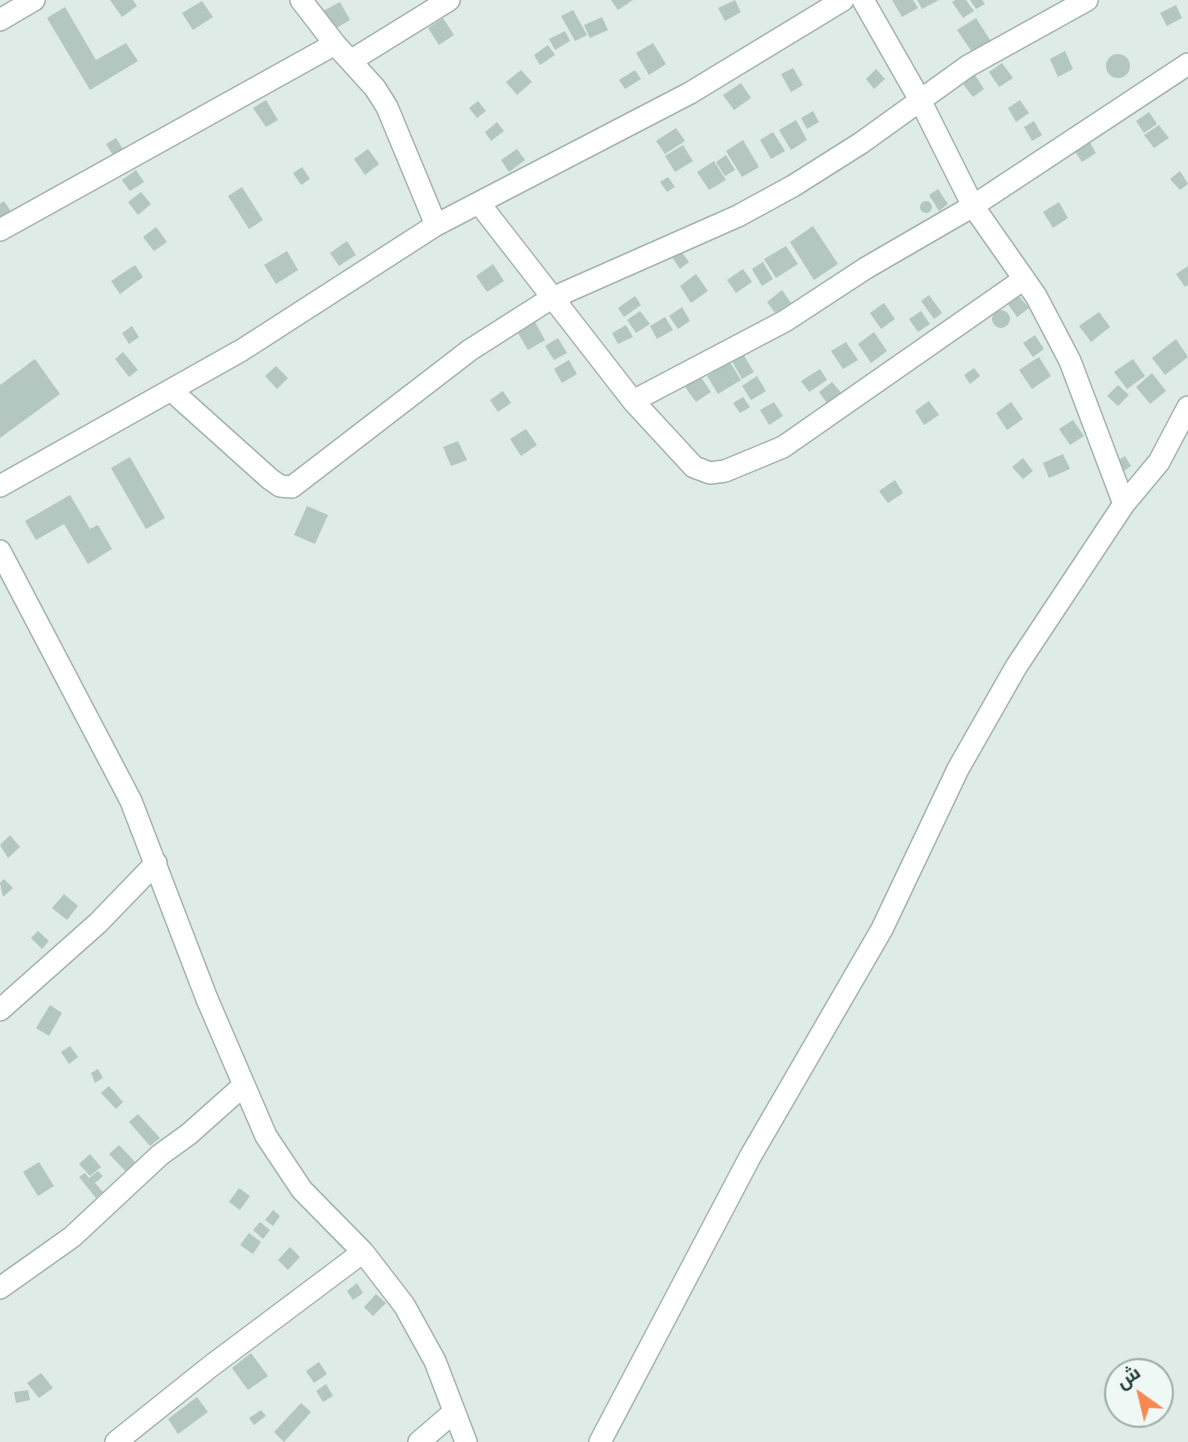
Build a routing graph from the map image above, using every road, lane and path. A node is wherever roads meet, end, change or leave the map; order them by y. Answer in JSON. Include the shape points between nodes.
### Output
{"nodes":[{"id":1,"x":34,"y":0,"type":"edge"},
{"id":2,"x":301,"y":0,"type":"edge"},
{"id":3,"x":449,"y":0,"type":"edge"},
{"id":4,"x":843,"y":0,"type":"edge"},
{"id":5,"x":863,"y":0,"type":"edge"},
{"id":6,"x":1087,"y":0,"type":"edge"},
{"id":7,"x":0,"y":20,"type":"edge"},
{"id":8,"x":335,"y":44,"type":"junction"},
{"id":9,"x":352,"y":60,"type":"junction"},
{"id":10,"x":1188,"y":64,"type":"edge"},
{"id":11,"x":920,"y":100,"type":"junction"},
{"id":12,"x":478,"y":203,"type":"junction"},
{"id":13,"x":973,"y":206,"type":"junction"},
{"id":14,"x":436,"y":225,"type":"junction"},
{"id":15,"x":0,"y":230,"type":"edge"},
{"id":16,"x":1024,"y":279,"type":"junction"},
{"id":17,"x":551,"y":299,"type":"junction"},
{"id":18,"x":172,"y":391,"type":"junction"},
{"id":19,"x":633,"y":401,"type":"junction"},
{"id":20,"x":1188,"y":407,"type":"edge"},
{"id":21,"x":0,"y":486,"type":"edge"},
{"id":22,"x":1124,"y":504,"type":"junction"},
{"id":23,"x":0,"y":551,"type":"edge"},
{"id":24,"x":156,"y":863,"type":"junction"},
{"id":25,"x":0,"y":1010,"type":"edge"},
{"id":26,"x":244,"y":1085,"type":"junction"},
{"id":27,"x":363,"y":1252,"type":"junction"},
{"id":28,"x":3,"y":1278,"type":"edge"},
{"id":29,"x":454,"y":1412,"type":"junction"},
{"id":30,"x":117,"y":1442,"type":"edge"},
{"id":31,"x":419,"y":1442,"type":"edge"},
{"id":32,"x":466,"y":1442,"type":"edge"},
{"id":33,"x":600,"y":1442,"type":"edge"}],
"edges":[{"from":1,"to":7,"type":"street"},
{"from":2,"to":8,"type":"street"},
{"from":3,"to":9,"type":"street"},
{"from":4,"to":12,"type":"street","via":[[690,93]]},
{"from":5,"to":11,"type":"street"},
{"from":6,"to":11,"type":"street","via":[[968,66]]},
{"from":8,"to":9,"type":"street"},
{"from":8,"to":15,"type":"street"},
{"from":9,"to":14,"type":"street","via":[[387,107]]},
{"from":10,"to":13,"type":"street"},
{"from":11,"to":13,"type":"street"},
{"from":11,"to":17,"type":"street","via":[[793,186]]},
{"from":12,"to":14,"type":"street"},
{"from":12,"to":17,"type":"street"},
{"from":13,"to":16,"type":"street"},
{"from":13,"to":19,"type":"street","via":[[785,321]]},
{"from":14,"to":18,"type":"street"},
{"from":16,"to":19,"type":"street","via":[[783,447],[743,465],[710,472],[694,467]]},
{"from":16,"to":22,"type":"street","via":[[1070,360]]},
{"from":17,"to":18,"type":"street","via":[[470,350],[292,486],[280,486],[270,479]]},
{"from":17,"to":19,"type":"street"},
{"from":18,"to":21,"type":"street"},
{"from":20,"to":22,"type":"street","via":[[1158,463]]},
{"from":22,"to":33,"type":"street","via":[[1016,667],[958,769],[882,929],[737,1181]]},
{"from":23,"to":24,"type":"street","via":[[125,789]]},
{"from":24,"to":25,"type":"street","via":[[98,923]]},
{"from":24,"to":26,"type":"street"},
{"from":26,"to":27,"type":"street","via":[[266,1136],[302,1189]]},
{"from":26,"to":28,"type":"street","via":[[72,1237]]},
{"from":27,"to":29,"type":"street","via":[[404,1306],[435,1361]]},
{"from":27,"to":30,"type":"street"},
{"from":29,"to":31,"type":"street"},
{"from":29,"to":32,"type":"street"}]}
